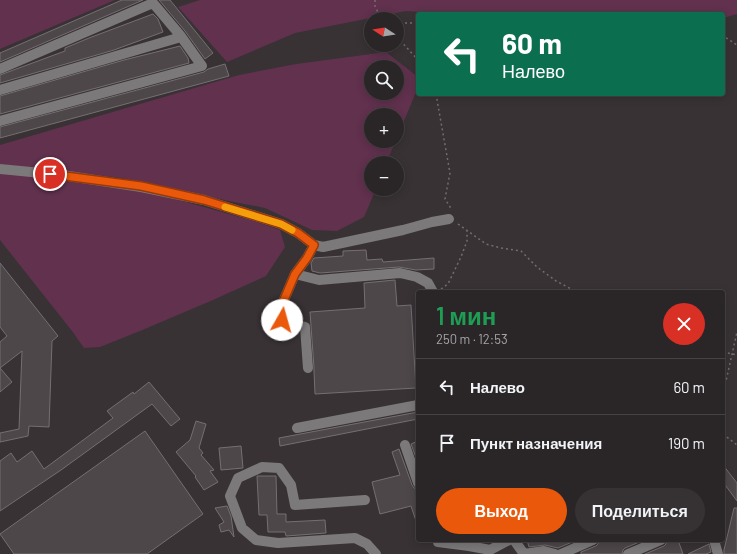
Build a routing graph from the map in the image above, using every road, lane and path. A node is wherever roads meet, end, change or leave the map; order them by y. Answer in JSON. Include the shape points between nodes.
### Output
{"nodes":[{"id":1,"x":375,"y":0,"type":"edge"},
{"id":2,"x":378,"y":12,"type":"edge"},
{"id":3,"x":416,"y":23,"type":"edge"},
{"id":4,"x":404,"y":24,"type":"edge"},
{"id":5,"x":181,"y":37,"type":"junction"},
{"id":6,"x":725,"y":37,"type":"edge"},
{"id":7,"x":404,"y":45,"type":"edge"},
{"id":8,"x":737,"y":45,"type":"edge"},
{"id":9,"x":416,"y":58,"type":"edge"},
{"id":10,"x":0,"y":69,"type":"edge"},
{"id":11,"x":0,"y":90,"type":"edge"},
{"id":12,"x":436,"y":96,"type":"edge"},
{"id":13,"x":0,"y":121,"type":"edge"},
{"id":14,"x":0,"y":170,"type":"edge"},
{"id":15,"x":451,"y":215,"type":"junction"},
{"id":16,"x":467,"y":230,"type":"junction"},
{"id":17,"x":314,"y":245,"type":"junction"},
{"id":18,"x":295,"y":274,"type":"junction"},
{"id":19,"x":432,"y":290,"type":"edge"},
{"id":20,"x":440,"y":290,"type":"edge"},
{"id":21,"x":573,"y":290,"type":"edge"},
{"id":22,"x":737,"y":332,"type":"edge"},
{"id":23,"x":725,"y":352,"type":"edge"},
{"id":24,"x":733,"y":354,"type":"junction"},
{"id":25,"x":737,"y":355,"type":"edge"},
{"id":26,"x":308,"y":368,"type":"dead end"},
{"id":27,"x":725,"y":384,"type":"edge"},
{"id":28,"x":416,"y":404,"type":"edge"},
{"id":29,"x":297,"y":428,"type":"dead end"},
{"id":30,"x":725,"y":436,"type":"edge"},
{"id":31,"x":405,"y":445,"type":"dead end"},
{"id":32,"x":737,"y":445,"type":"edge"},
{"id":33,"x":416,"y":477,"type":"edge"},
{"id":34,"x":365,"y":500,"type":"dead end"},
{"id":35,"x":438,"y":542,"type":"edge"},
{"id":36,"x":505,"y":542,"type":"edge"},
{"id":37,"x":510,"y":542,"type":"edge"},
{"id":38,"x":588,"y":542,"type":"edge"},
{"id":39,"x":656,"y":542,"type":"edge"},
{"id":40,"x":715,"y":542,"type":"edge"},
{"id":41,"x":468,"y":543,"type":"edge"},
{"id":42,"x":492,"y":552,"type":"edge"},
{"id":43,"x":376,"y":554,"type":"edge"},
{"id":44,"x":555,"y":554,"type":"edge"},
{"id":45,"x":561,"y":554,"type":"edge"},
{"id":46,"x":628,"y":554,"type":"edge"},
{"id":47,"x":718,"y":554,"type":"edge"}],
"edges":[{"from":1,"to":2,"type":"path"},
{"from":3,"to":4,"type":"path"},
{"from":5,"to":10,"type":"lane","via":[[153,3]]},
{"from":5,"to":11,"type":"lane"},
{"from":5,"to":13,"type":"lane","via":[[202,66]]},
{"from":6,"to":8,"type":"path"},
{"from":7,"to":9,"type":"path"},
{"from":12,"to":15,"type":"path","via":[[450,173],[445,199]]},
{"from":14,"to":17,"type":"lane","via":[[62,175],[141,186],[204,200],[281,224]]},
{"from":15,"to":16,"type":"path"},
{"from":15,"to":17,"type":"lane","via":[[403,230],[323,247]]},
{"from":16,"to":20,"type":"path","via":[[467,241],[458,263],[448,284]]},
{"from":16,"to":21,"type":"path","via":[[486,244],[521,251],[537,267]]},
{"from":17,"to":18,"type":"lane"},
{"from":18,"to":19,"type":"lane","via":[[319,280],[400,273],[417,277],[428,283]]},
{"from":18,"to":26,"type":"lane","via":[[283,302],[282,320],[305,327]]},
{"from":22,"to":24,"type":"path"},
{"from":23,"to":24,"type":"path"},
{"from":24,"to":25,"type":"path"},
{"from":24,"to":27,"type":"path"},
{"from":28,"to":29,"type":"lane"},
{"from":30,"to":32,"type":"path"},
{"from":31,"to":33,"type":"lane"},
{"from":34,"to":43,"type":"lane","via":[[295,505],[291,485],[279,468],[262,467],[238,478],[230,496],[242,528],[256,540],[278,543],[355,538],[367,544]]},
{"from":35,"to":41,"type":"lane"},
{"from":36,"to":42,"type":"lane"},
{"from":37,"to":44,"type":"lane","via":[[524,554],[544,551]]},
{"from":38,"to":45,"type":"lane"},
{"from":39,"to":46,"type":"lane"},
{"from":40,"to":47,"type":"lane"},
{"from":41,"to":42,"type":"lane"}]}
